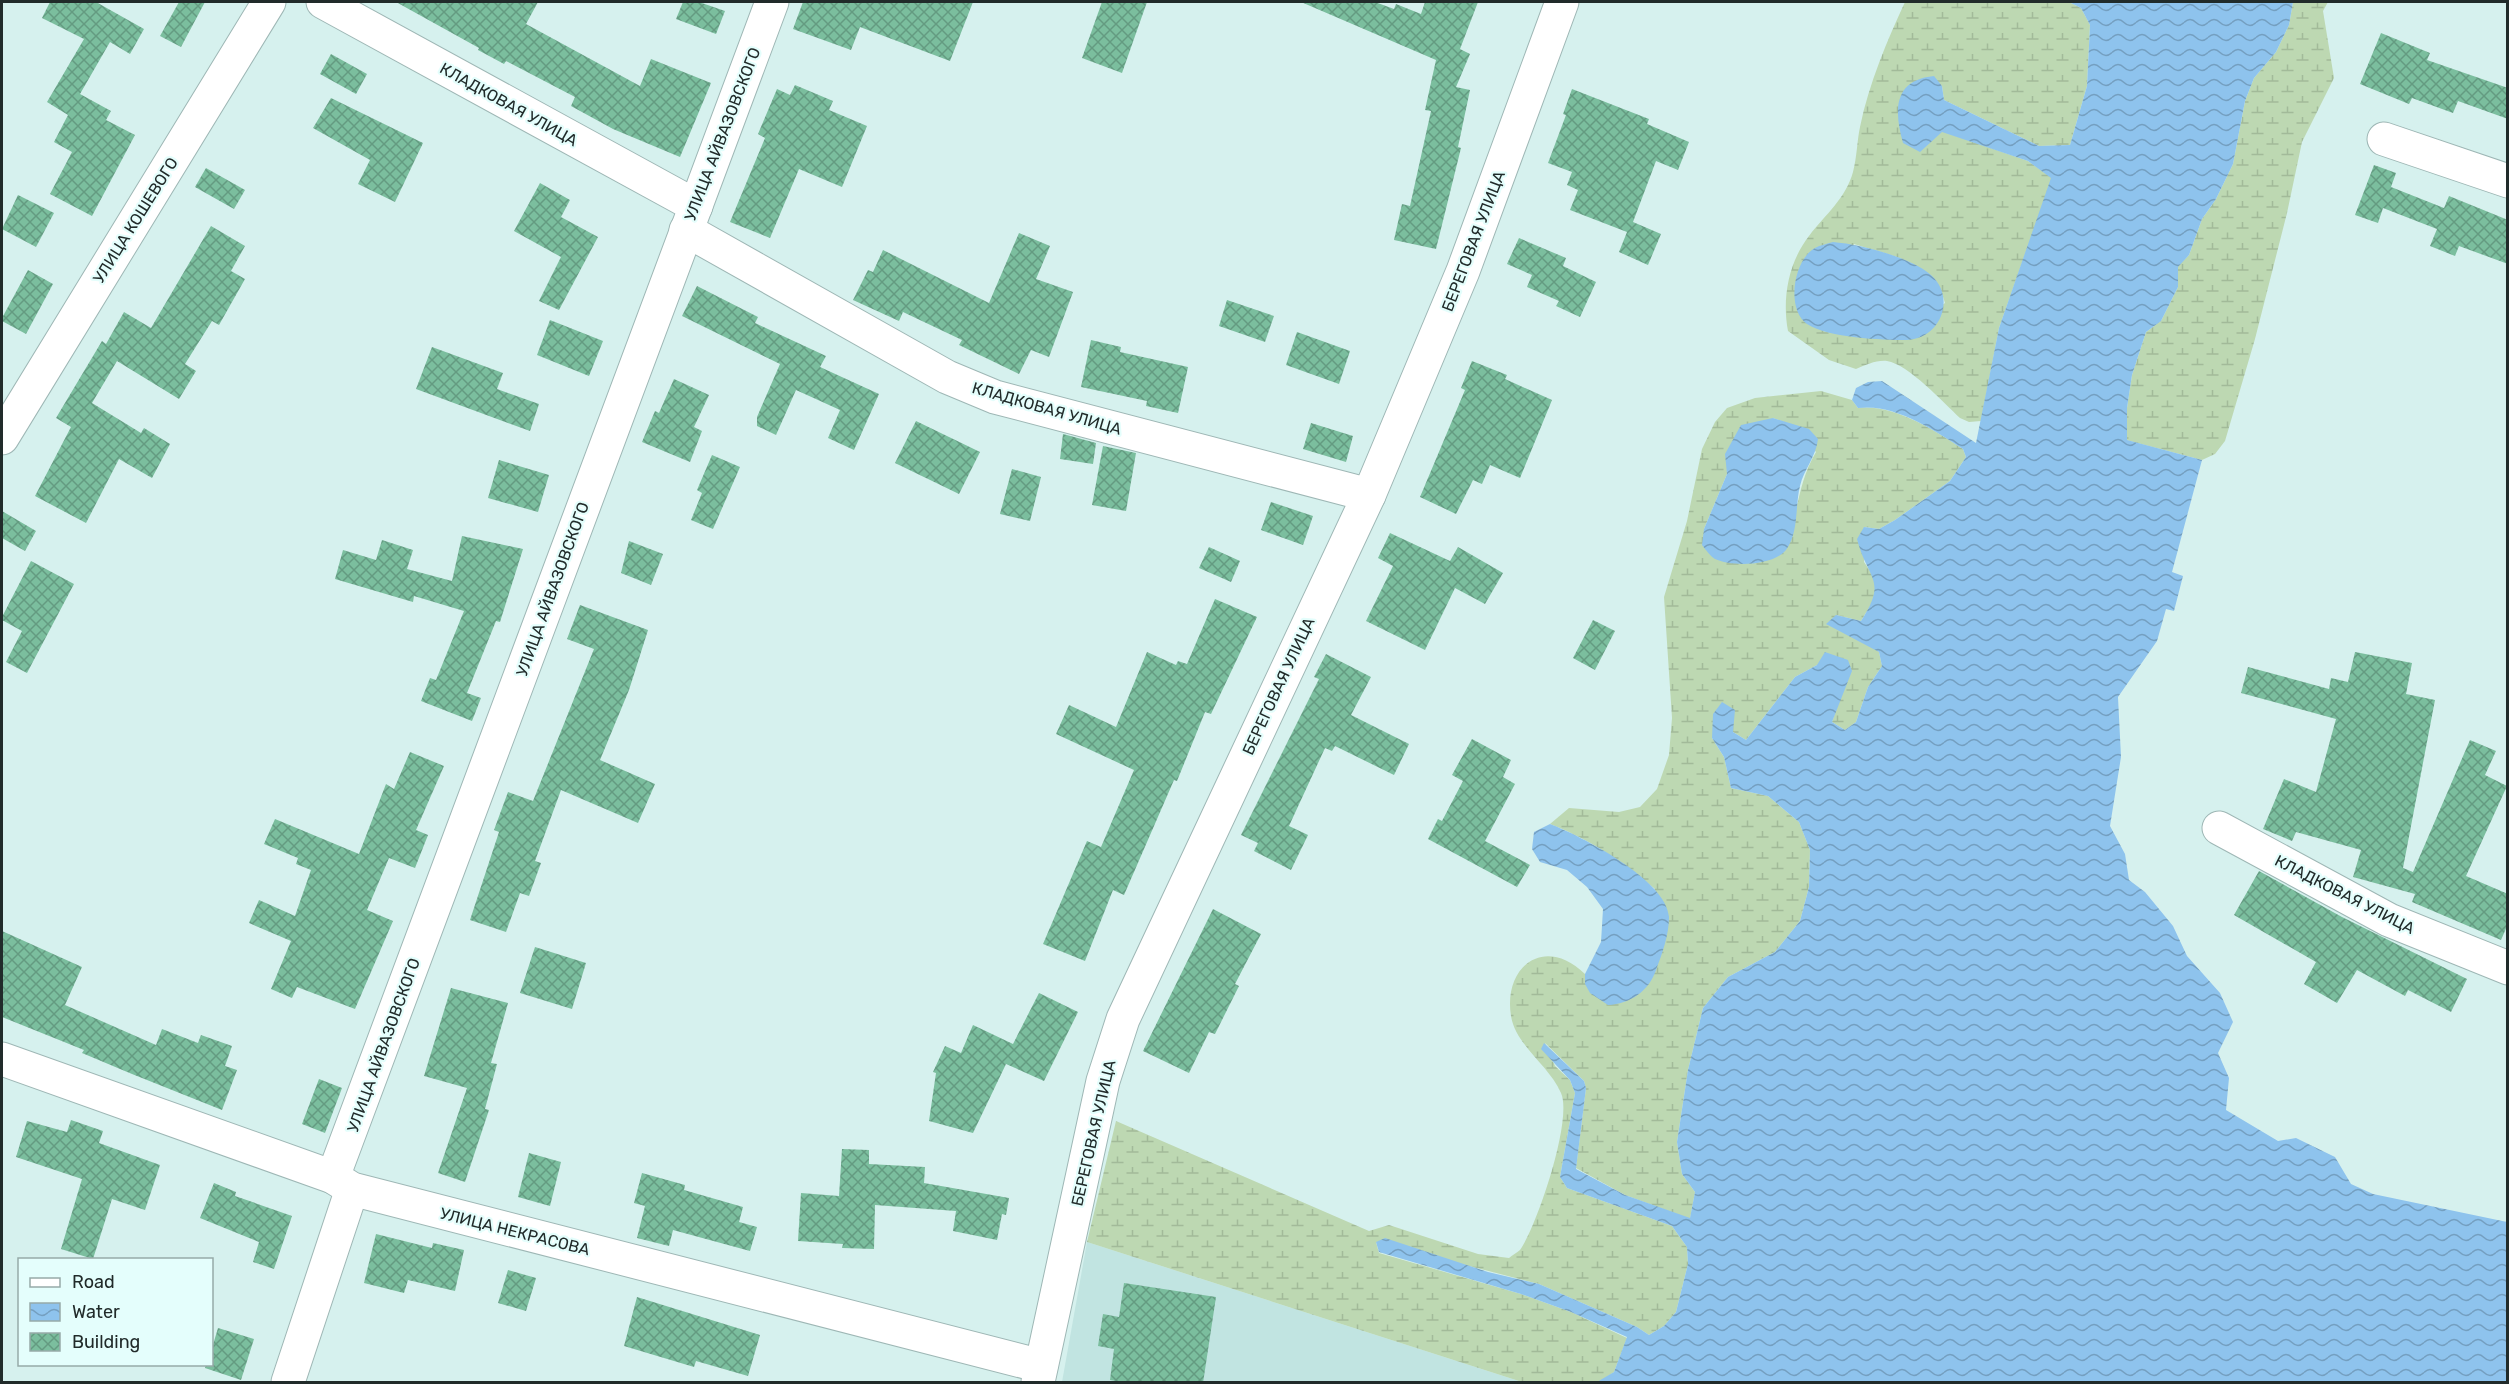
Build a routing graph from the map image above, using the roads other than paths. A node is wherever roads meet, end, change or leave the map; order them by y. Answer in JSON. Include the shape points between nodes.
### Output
{"nodes":[{"id":1,"x":270,"y":2,"type":"edge"},
{"id":2,"x":323,"y":2,"type":"edge"},
{"id":3,"x":772,"y":2,"type":"edge"},
{"id":4,"x":1562,"y":2,"type":"edge"},
{"id":5,"x":2384,"y":139,"type":"dead end"},
{"id":6,"x":2508,"y":181,"type":"edge"},
{"id":7,"x":691,"y":218,"type":"junction"},
{"id":8,"x":2,"y":438,"type":"edge"},
{"id":9,"x":1369,"y":495,"type":"junction"},
{"id":10,"x":2219,"y":828,"type":"dead end"},
{"id":11,"x":2508,"y":968,"type":"edge"},
{"id":12,"x":2,"y":1059,"type":"edge"},
{"id":13,"x":343,"y":1183,"type":"junction"},
{"id":14,"x":1039,"y":1374,"type":"edge"},
{"id":15,"x":288,"y":1383,"type":"edge"}],
"edges":[{"from":1,"to":8,"type":"street","name":"УЛИЦА КОШЕВОГО"},
{"from":2,"to":7,"type":"street","name":"КЛАДКОВАЯ УЛИЦА"},
{"from":3,"to":7,"type":"street","name":"УЛИЦА АЙВАЗОВСКОГО"},
{"from":4,"to":9,"type":"street","name":"БЕРЕГОВАЯ УЛИЦА","via":[[1463,271]]},
{"from":5,"to":6,"type":"street"},
{"from":7,"to":9,"type":"street","name":"КЛАДКОВАЯ УЛИЦА","via":[[947,377],[995,397]]},
{"from":7,"to":13,"type":"street","name":"УЛИЦА АЙВАЗОВСКОГО"},
{"from":9,"to":14,"type":"street","name":"БЕРЕГОВАЯ УЛИЦА","via":[[1123,1019],[1103,1081]]},
{"from":10,"to":11,"type":"street","name":"КЛАДКОВАЯ УЛИЦА","via":[[2389,920]]},
{"from":12,"to":13,"type":"street","name":"УЛИЦА НЕКРАСОВА"},
{"from":13,"to":14,"type":"street","name":"УЛИЦА НЕКРАСОВА"},
{"from":13,"to":15,"type":"street","name":"УЛИЦА АЙВАЗОВСКОГО"}]}
